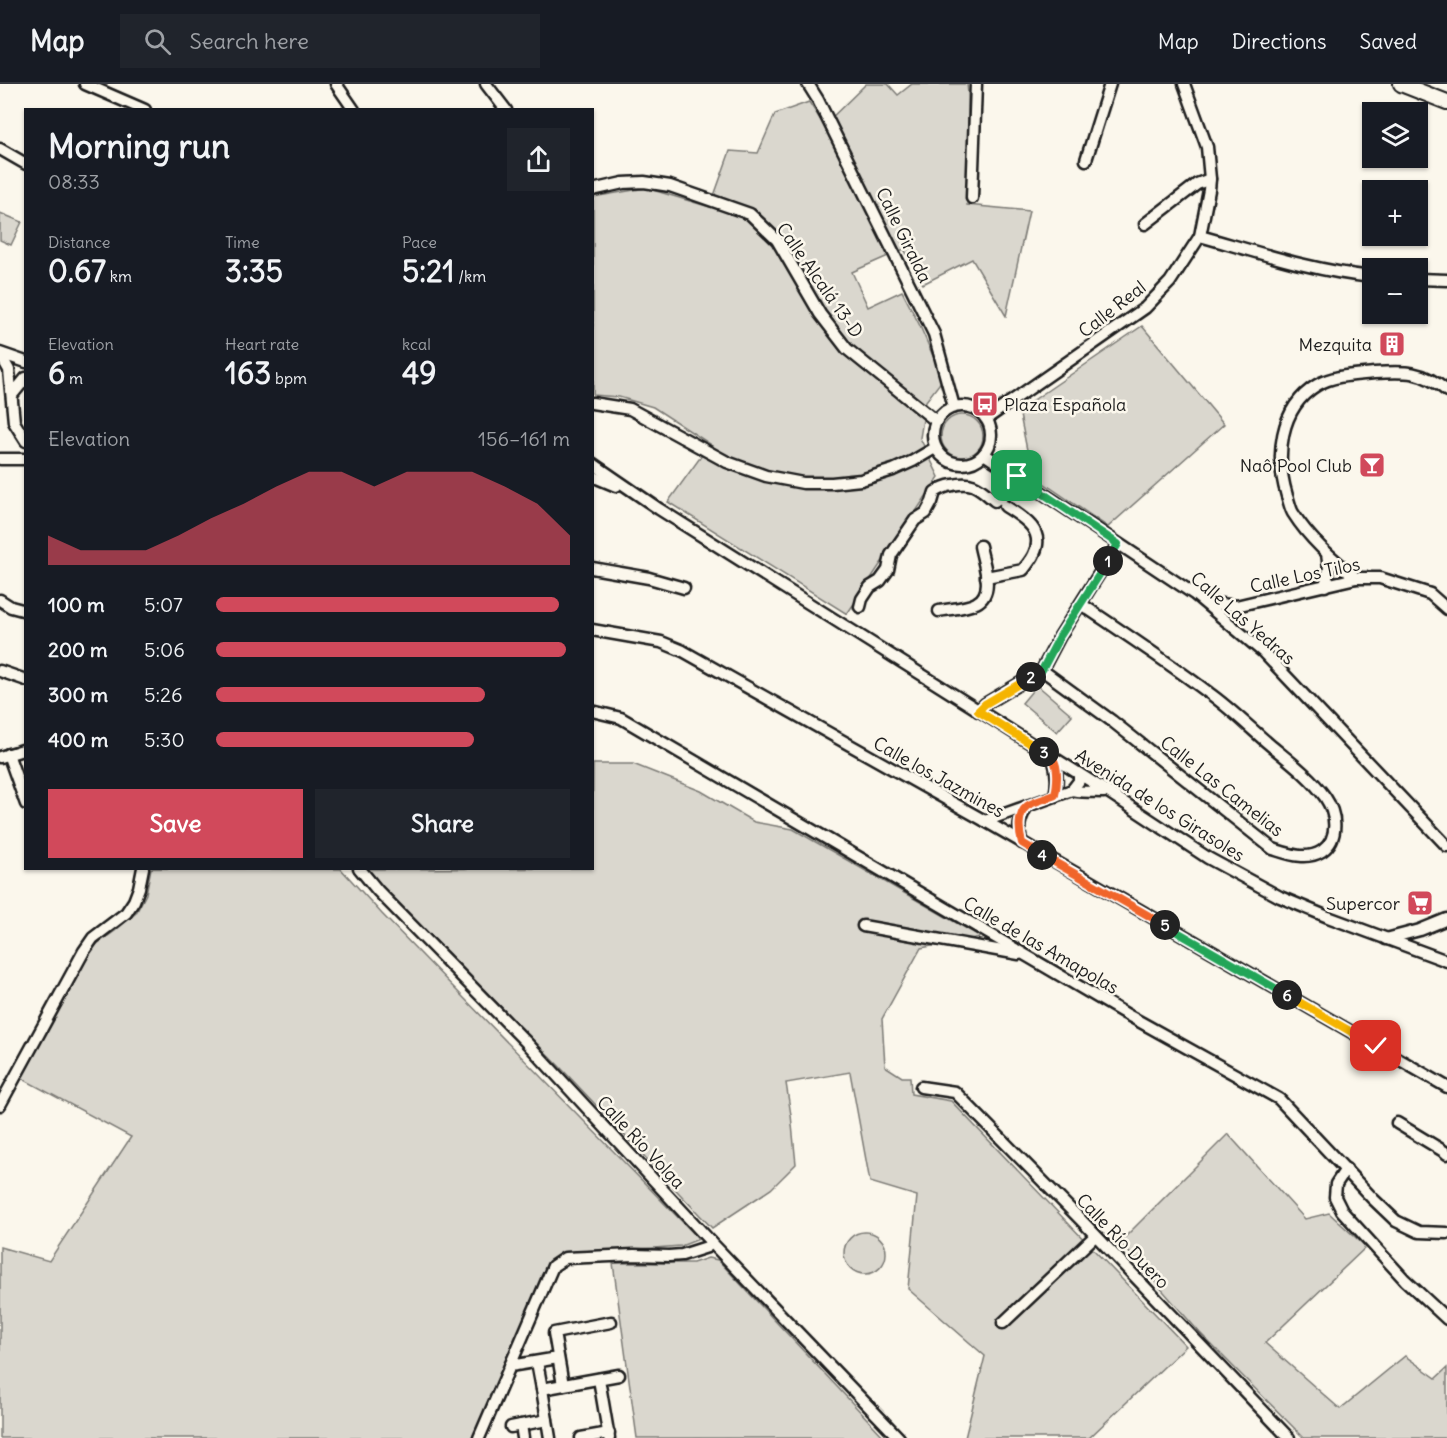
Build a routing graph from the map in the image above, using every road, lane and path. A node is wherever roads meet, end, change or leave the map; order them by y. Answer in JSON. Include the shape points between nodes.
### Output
{"nodes":[{"id":1,"x":85,"y":84,"type":"edge"},
{"id":2,"x":336,"y":84,"type":"edge"},
{"id":3,"x":486,"y":84,"type":"edge"},
{"id":4,"x":808,"y":84,"type":"edge"},
{"id":5,"x":976,"y":84,"type":"edge"},
{"id":6,"x":1110,"y":84,"type":"edge"},
{"id":7,"x":1184,"y":84,"type":"edge"},
{"id":8,"x":1401,"y":84,"type":"edge"},
{"id":9,"x":1447,"y":102,"type":"edge"},
{"id":10,"x":140,"y":108,"type":"edge"},
{"id":11,"x":353,"y":108,"type":"edge"},
{"id":12,"x":504,"y":108,"type":"edge"},
{"id":13,"x":0,"y":149,"type":"edge"},
{"id":14,"x":1086,"y":160,"type":"dead end"},
{"id":15,"x":24,"y":163,"type":"edge"},
{"id":16,"x":1210,"y":178,"type":"junction"},
{"id":17,"x":594,"y":190,"type":"edge"},
{"id":18,"x":972,"y":198,"type":"dead end"},
{"id":19,"x":1145,"y":224,"type":"dead end"},
{"id":20,"x":1200,"y":236,"type":"junction"},
{"id":21,"x":1362,"y":276,"type":"edge"},
{"id":22,"x":1428,"y":279,"type":"edge"},
{"id":23,"x":1447,"y":280,"type":"edge"},
{"id":24,"x":0,"y":354,"type":"edge"},
{"id":25,"x":24,"y":361,"type":"edge"},
{"id":26,"x":24,"y":380,"type":"edge"},
{"id":27,"x":1447,"y":391,"type":"edge"},
{"id":28,"x":12,"y":395,"type":"junction"},
{"id":29,"x":594,"y":403,"type":"edge"},
{"id":30,"x":954,"y":406,"type":"junction"},
{"id":31,"x":986,"y":419,"type":"junction"},
{"id":32,"x":936,"y":421,"type":"junction"},
{"id":33,"x":24,"y":438,"type":"edge"},
{"id":34,"x":935,"y":448,"type":"junction"},
{"id":35,"x":984,"y":454,"type":"junction"},
{"id":36,"x":0,"y":459,"type":"edge"},
{"id":37,"x":24,"y":459,"type":"edge"},
{"id":38,"x":594,"y":464,"type":"edge"},
{"id":39,"x":594,"y":476,"type":"edge"},
{"id":40,"x":1017,"y":476,"type":"junction"},
{"id":41,"x":1001,"y":502,"type":"junction"},
{"id":42,"x":659,"y":509,"type":"junction"},
{"id":43,"x":1118,"y":544,"type":"junction"},
{"id":44,"x":980,"y":546,"type":"dead end"},
{"id":45,"x":1327,"y":554,"type":"junction"},
{"id":46,"x":594,"y":568,"type":"edge"},
{"id":47,"x":986,"y":577,"type":"junction"},
{"id":48,"x":1356,"y":578,"type":"junction"},
{"id":49,"x":1325,"y":586,"type":"junction"},
{"id":50,"x":684,"y":588,"type":"dead end"},
{"id":51,"x":1198,"y":598,"type":"junction"},
{"id":52,"x":0,"y":600,"type":"edge"},
{"id":53,"x":1081,"y":604,"type":"junction"},
{"id":54,"x":1236,"y":606,"type":"junction"},
{"id":55,"x":860,"y":607,"type":"dead end"},
{"id":56,"x":1447,"y":609,"type":"edge"},
{"id":57,"x":24,"y":610,"type":"edge"},
{"id":58,"x":939,"y":611,"type":"dead end"},
{"id":59,"x":594,"y":630,"type":"edge"},
{"id":60,"x":1238,"y":632,"type":"junction"},
{"id":61,"x":1042,"y":670,"type":"junction"},
{"id":62,"x":0,"y":671,"type":"edge"},
{"id":63,"x":24,"y":679,"type":"edge"},
{"id":64,"x":594,"y":711,"type":"edge"},
{"id":65,"x":978,"y":711,"type":"junction"},
{"id":66,"x":24,"y":750,"type":"edge"},
{"id":67,"x":4,"y":756,"type":"edge"},
{"id":68,"x":1053,"y":758,"type":"junction"},
{"id":69,"x":1077,"y":773,"type":"junction"},
{"id":70,"x":1072,"y":790,"type":"junction"},
{"id":71,"x":1056,"y":791,"type":"junction"},
{"id":72,"x":1108,"y":792,"type":"junction"},
{"id":73,"x":24,"y":800,"type":"edge"},
{"id":74,"x":1027,"y":806,"type":"junction"},
{"id":75,"x":985,"y":821,"type":"junction"},
{"id":76,"x":1022,"y":843,"type":"junction"},
{"id":77,"x":1447,"y":846,"type":"edge"},
{"id":78,"x":143,"y":870,"type":"edge"},
{"id":79,"x":361,"y":870,"type":"edge"},
{"id":80,"x":1447,"y":919,"type":"edge"},
{"id":81,"x":863,"y":926,"type":"dead end"},
{"id":82,"x":1385,"y":939,"type":"junction"},
{"id":83,"x":1028,"y":956,"type":"junction"},
{"id":84,"x":1447,"y":961,"type":"edge"},
{"id":85,"x":921,"y":1087,"type":"dead end"},
{"id":86,"x":1447,"y":1087,"type":"edge"},
{"id":87,"x":0,"y":1106,"type":"edge"},
{"id":88,"x":1397,"y":1123,"type":"dead end"},
{"id":89,"x":1447,"y":1154,"type":"edge"},
{"id":90,"x":1346,"y":1169,"type":"junction"},
{"id":91,"x":1447,"y":1233,"type":"edge"},
{"id":92,"x":1095,"y":1236,"type":"junction"},
{"id":93,"x":711,"y":1242,"type":"junction"},
{"id":94,"x":1447,"y":1319,"type":"edge"},
{"id":95,"x":611,"y":1322,"type":"dead end"},
{"id":96,"x":1003,"y":1323,"type":"dead end"},
{"id":97,"x":558,"y":1358,"type":"junction"},
{"id":98,"x":537,"y":1362,"type":"junction"},
{"id":99,"x":510,"y":1366,"type":"junction"},
{"id":100,"x":620,"y":1375,"type":"dead end"},
{"id":101,"x":599,"y":1379,"type":"junction"},
{"id":102,"x":563,"y":1385,"type":"junction"},
{"id":103,"x":542,"y":1389,"type":"junction"},
{"id":104,"x":547,"y":1420,"type":"junction"},
{"id":105,"x":609,"y":1436,"type":"edge"},
{"id":106,"x":479,"y":1438,"type":"edge"},
{"id":107,"x":523,"y":1438,"type":"edge"},
{"id":108,"x":550,"y":1438,"type":"edge"},
{"id":109,"x":581,"y":1438,"type":"edge"},
{"id":110,"x":899,"y":1438,"type":"edge"},
{"id":111,"x":1289,"y":1438,"type":"edge"}],
"edges":[{"from":1,"to":10,"type":"street"},
{"from":2,"to":11,"type":"street"},
{"from":3,"to":12,"type":"street"},
{"from":4,"to":30,"type":"street","name":"Calle Giralda","via":[[934,334]]},
{"from":5,"to":18,"type":"street"},
{"from":6,"to":14,"type":"street"},
{"from":7,"to":16,"type":"street","name":"Calle Real","via":[[1207,147]]},
{"from":8,"to":9,"type":"street"},
{"from":13,"to":15,"type":"street"},
{"from":16,"to":19,"type":"street"},
{"from":16,"to":20,"type":"street","name":"Calle Real"},
{"from":17,"to":32,"type":"street","name":"Calle Alcalá 13-D","via":[[644,182],[670,186],[750,214],[777,240],[820,314],[847,349]]},
{"from":20,"to":21,"type":"street","via":[[1300,265]]},
{"from":20,"to":31,"type":"street","name":"Calle Real","via":[[1170,282],[1145,308]]},
{"from":22,"to":23,"type":"street"},
{"from":24,"to":25,"type":"street"},
{"from":24,"to":28,"type":"street","via":[[9,370]]},
{"from":26,"to":28,"type":"street"},
{"from":27,"to":45,"type":"street","via":[[1436,382],[1402,371],[1347,376],[1317,385],[1292,410],[1285,425],[1280,458],[1284,487],[1292,511]]},
{"from":28,"to":33,"type":"street","via":[[14,422]]},
{"from":29,"to":34,"type":"street","via":[[630,410],[727,462],[766,476],[803,483],[861,480],[893,471]]},
{"from":30,"to":31,"type":"street","via":[[972,408]]},
{"from":30,"to":32,"type":"street"},
{"from":31,"to":35,"type":"street","via":[[991,436]]},
{"from":32,"to":34,"type":"street"},
{"from":34,"to":35,"type":"street","via":[[952,463],[975,461]]},
{"from":35,"to":40,"type":"street","name":"Calle Las Yedras"},
{"from":36,"to":37,"type":"street"},
{"from":38,"to":42,"type":"street","name":"Avenida de los Girasoles"},
{"from":39,"to":42,"type":"street","name":"Avenida de los Girasoles"},
{"from":40,"to":41,"type":"street"},
{"from":40,"to":43,"type":"street","name":"Calle Las Yedras"},
{"from":41,"to":47,"type":"street","via":[[1028,521],[1038,542],[1023,570]]},
{"from":41,"to":55,"type":"street","via":[[974,484],[962,482],[935,492],[926,513],[915,520],[891,555],[888,570],[870,587]]},
{"from":42,"to":65,"type":"street","name":"Avenida de los Girasoles"},
{"from":43,"to":51,"type":"street","name":"Calle Las Yedras"},
{"from":43,"to":53,"type":"street"},
{"from":44,"to":47,"type":"street"},
{"from":45,"to":48,"type":"street"},
{"from":45,"to":49,"type":"street"},
{"from":46,"to":50,"type":"street"},
{"from":47,"to":58,"type":"street","via":[[987,591],[975,604]]},
{"from":48,"to":49,"type":"street","name":"Calle Los Tilos"},
{"from":48,"to":56,"type":"street","name":"Calle Los Tilos","via":[[1380,578],[1430,594]]},
{"from":49,"to":54,"type":"street","name":"Calle Los Tilos"},
{"from":51,"to":54,"type":"street","name":"Calle Los Tilos"},
{"from":51,"to":60,"type":"street","name":"Calle Las Yedras"},
{"from":52,"to":57,"type":"street"},
{"from":53,"to":61,"type":"street"},
{"from":53,"to":61,"type":"street","name":"Calle Las Camelias","via":[[1210,694],[1307,777],[1332,810],[1334,835],[1323,850],[1303,857],[1273,849]]},
{"from":54,"to":60,"type":"street","via":[[1233,617]]},
{"from":59,"to":75,"type":"street","name":"Calle los Jazmines","via":[[661,642],[683,651]]},
{"from":60,"to":77,"type":"street","name":"Calle Las Yedras","via":[[1263,652]]},
{"from":61,"to":65,"type":"street"},
{"from":62,"to":63,"type":"street"},
{"from":64,"to":83,"type":"street","name":"Calle de las Amapolas","via":[[621,718]]},
{"from":65,"to":68,"type":"street","name":"Avenida de los Girasoles"},
{"from":66,"to":67,"type":"street"},
{"from":67,"to":73,"type":"street"},
{"from":68,"to":69,"type":"street","name":"Avenida de los Girasoles"},
{"from":68,"to":71,"type":"street"},
{"from":69,"to":70,"type":"street","via":[[1079,781]]},
{"from":69,"to":71,"type":"street","via":[[1063,776]]},
{"from":69,"to":72,"type":"street","name":"Avenida de los Girasoles"},
{"from":70,"to":71,"type":"street"},
{"from":70,"to":72,"type":"street"},
{"from":71,"to":74,"type":"street"},
{"from":72,"to":82,"type":"street","name":"Avenida de los Girasoles","via":[[1208,858],[1280,897]]},
{"from":74,"to":75,"type":"street"},
{"from":74,"to":76,"type":"street","via":[[1018,831]]},
{"from":75,"to":76,"type":"street","name":"Calle los Jazmines"},
{"from":76,"to":86,"type":"street","name":"Calle los Jazmines"},
{"from":78,"to":87,"type":"street","via":[[134,902],[84,951]]},
{"from":79,"to":93,"type":"street","name":"Calle Río Volga"},
{"from":80,"to":82,"type":"street"},
{"from":81,"to":83,"type":"street"},
{"from":82,"to":84,"type":"street","name":"Avenida de los Girasoles"},
{"from":83,"to":90,"type":"street","name":"Calle de las Amapolas","via":[[1279,1099]]},
{"from":85,"to":92,"type":"street","name":"Calle Río Duero","via":[[955,1092]]},
{"from":88,"to":89,"type":"street"},
{"from":90,"to":91,"type":"street","name":"Calle de las Amapolas","via":[[1396,1221],[1419,1233]]},
{"from":90,"to":94,"type":"street","via":[[1336,1184],[1335,1197],[1342,1211]]},
{"from":92,"to":96,"type":"street"},
{"from":92,"to":111,"type":"street","name":"Calle Río Duero"},
{"from":93,"to":99,"type":"street","via":[[682,1255],[565,1258],[553,1266]]},
{"from":93,"to":110,"type":"street","name":"Calle Río Volga"},
{"from":95,"to":97,"type":"street","via":[[554,1333]]},
{"from":97,"to":98,"type":"street"},
{"from":97,"to":102,"type":"street"},
{"from":98,"to":99,"type":"street"},
{"from":98,"to":103,"type":"street"},
{"from":99,"to":106,"type":"street"},
{"from":100,"to":101,"type":"street"},
{"from":101,"to":102,"type":"street"},
{"from":101,"to":105,"type":"street"},
{"from":102,"to":103,"type":"street"},
{"from":103,"to":104,"type":"street"},
{"from":104,"to":107,"type":"street","via":[[516,1426]]},
{"from":104,"to":108,"type":"street"},
{"from":105,"to":109,"type":"street"}]}
